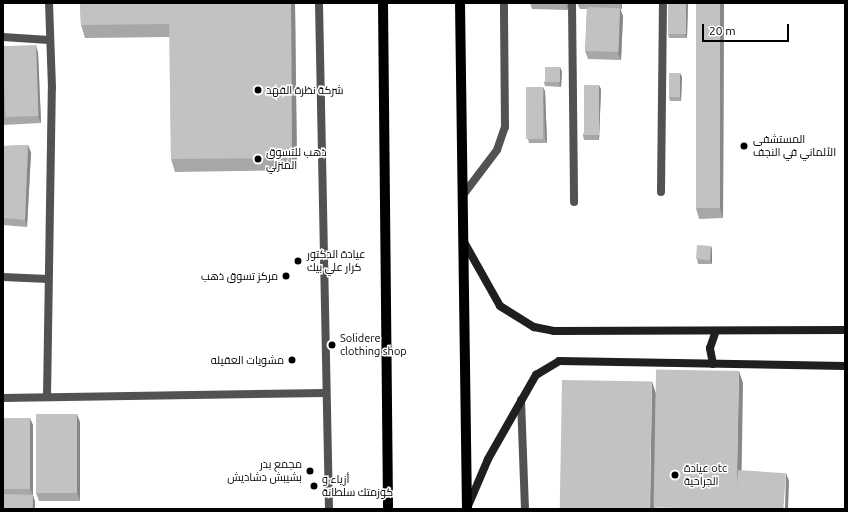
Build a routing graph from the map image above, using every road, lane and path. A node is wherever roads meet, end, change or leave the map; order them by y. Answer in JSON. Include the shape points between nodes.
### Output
{"nodes":[{"id":1,"x":49,"y":3,"type":"edge"},
{"id":2,"x":319,"y":3,"type":"edge"},
{"id":3,"x":383,"y":3,"type":"edge"},
{"id":4,"x":460,"y":3,"type":"edge"},
{"id":5,"x":504,"y":3,"type":"edge"},
{"id":6,"x":572,"y":3,"type":"edge"},
{"id":7,"x":663,"y":3,"type":"edge"},
{"id":8,"x":3,"y":37,"type":"edge"},
{"id":9,"x":49,"y":40,"type":"junction"},
{"id":10,"x":661,"y":192,"type":"dead end"},
{"id":11,"x":463,"y":195,"type":"junction"},
{"id":12,"x":574,"y":202,"type":"dead end"},
{"id":13,"x":463,"y":242,"type":"junction"},
{"id":14,"x":3,"y":277,"type":"edge"},
{"id":15,"x":48,"y":279,"type":"junction"},
{"id":16,"x":716,"y":330,"type":"junction"},
{"id":17,"x":845,"y":330,"type":"edge"},
{"id":18,"x":713,"y":364,"type":"junction"},
{"id":19,"x":845,"y":366,"type":"edge"},
{"id":20,"x":326,"y":393,"type":"junction"},
{"id":21,"x":47,"y":397,"type":"junction"},
{"id":22,"x":3,"y":398,"type":"edge"},
{"id":23,"x":521,"y":400,"type":"junction"},
{"id":24,"x":329,"y":509,"type":"edge"},
{"id":25,"x":388,"y":509,"type":"edge"},
{"id":26,"x":467,"y":509,"type":"edge"},
{"id":27,"x":525,"y":509,"type":"edge"}],
"edges":[{"from":1,"to":9,"type":"street"},
{"from":2,"to":20,"type":"street"},
{"from":3,"to":25,"type":"main road"},
{"from":4,"to":11,"type":"main road"},
{"from":5,"to":11,"type":"street","via":[[505,127],[497,150]]},
{"from":6,"to":12,"type":"street"},
{"from":7,"to":10,"type":"street"},
{"from":8,"to":9,"type":"street"},
{"from":9,"to":15,"type":"street","via":[[52,88]]},
{"from":11,"to":13,"type":"main road"},
{"from":13,"to":16,"type":"street","via":[[500,306],[534,327],[554,330]]},
{"from":13,"to":26,"type":"main road"},
{"from":14,"to":15,"type":"street"},
{"from":15,"to":21,"type":"street"},
{"from":16,"to":17,"type":"street"},
{"from":16,"to":18,"type":"street","via":[[710,348]]},
{"from":18,"to":19,"type":"street"},
{"from":18,"to":23,"type":"street","via":[[559,361],[536,375]]},
{"from":20,"to":21,"type":"street"},
{"from":20,"to":24,"type":"street"},
{"from":21,"to":22,"type":"street"},
{"from":23,"to":26,"type":"street"},
{"from":23,"to":27,"type":"street"}]}
